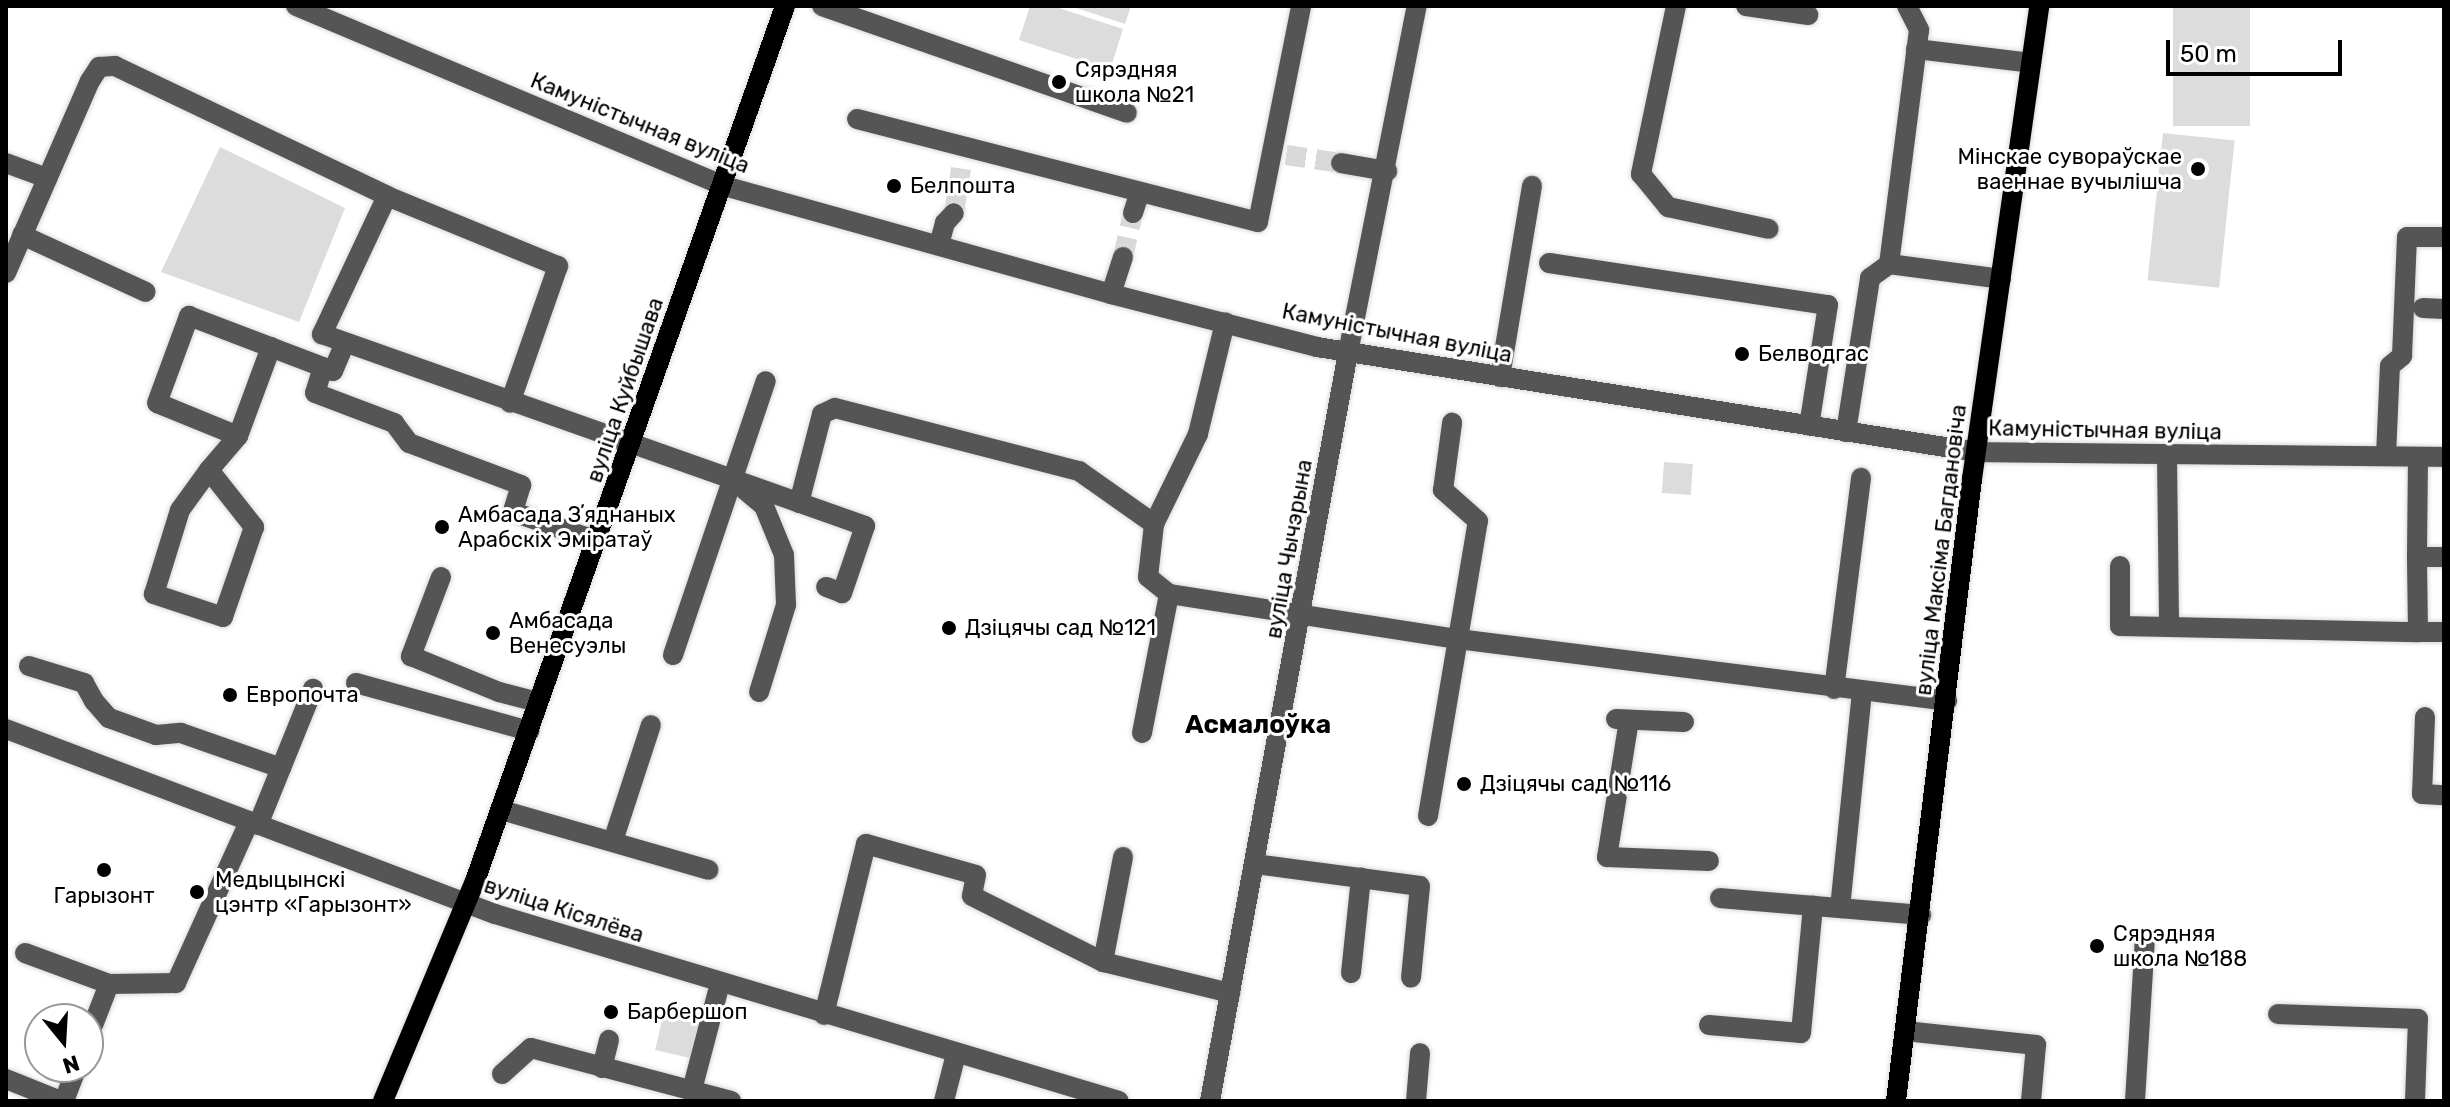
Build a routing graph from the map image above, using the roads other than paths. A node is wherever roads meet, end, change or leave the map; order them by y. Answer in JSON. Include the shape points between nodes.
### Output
{"nodes":[{"id":1,"x":296,"y":6,"type":"edge"},
{"id":2,"x":785,"y":6,"type":"edge"},
{"id":3,"x":822,"y":6,"type":"edge"},
{"id":4,"x":1301,"y":6,"type":"edge"},
{"id":5,"x":1417,"y":6,"type":"edge"},
{"id":6,"x":1676,"y":6,"type":"edge"},
{"id":7,"x":1746,"y":6,"type":"edge"},
{"id":8,"x":1907,"y":6,"type":"edge"},
{"id":9,"x":2039,"y":6,"type":"edge"},
{"id":10,"x":1808,"y":15,"type":"dead end"},
{"id":11,"x":1916,"y":49,"type":"junction"},
{"id":12,"x":2031,"y":63,"type":"junction"},
{"id":13,"x":1127,"y":113,"type":"dead end"},
{"id":14,"x":857,"y":119,"type":"dead end"},
{"id":15,"x":967,"y":148,"type":"junction"},
{"id":16,"x":6,"y":163,"type":"edge"},
{"id":17,"x":1341,"y":163,"type":"tunnel mouth"},
{"id":18,"x":961,"y":169,"type":"tunnel mouth"},
{"id":19,"x":1387,"y":171,"type":"junction"},
{"id":20,"x":47,"y":178,"type":"junction"},
{"id":21,"x":721,"y":185,"type":"junction"},
{"id":22,"x":1532,"y":186,"type":"dead end"},
{"id":23,"x":387,"y":196,"type":"junction"},
{"id":24,"x":954,"y":213,"type":"tunnel mouth"},
{"id":25,"x":1769,"y":229,"type":"dead end"},
{"id":26,"x":22,"y":235,"type":"junction"},
{"id":27,"x":2444,"y":237,"type":"edge"},
{"id":28,"x":939,"y":245,"type":"junction"},
{"id":29,"x":1123,"y":257,"type":"tunnel mouth"},
{"id":30,"x":1549,"y":263,"type":"dead end"},
{"id":31,"x":1889,"y":264,"type":"junction"},
{"id":32,"x":6,"y":273,"type":"edge"},
{"id":33,"x":2001,"y":279,"type":"junction"},
{"id":34,"x":146,"y":292,"type":"dead end"},
{"id":35,"x":1111,"y":294,"type":"junction"},
{"id":36,"x":2423,"y":308,"type":"dead end"},
{"id":37,"x":2444,"y":309,"type":"edge"},
{"id":38,"x":1225,"y":322,"type":"junction"},
{"id":39,"x":345,"y":343,"type":"junction"},
{"id":40,"x":271,"y":347,"type":"junction"},
{"id":41,"x":1348,"y":353,"type":"junction"},
{"id":42,"x":323,"y":367,"type":"junction"},
{"id":43,"x":1500,"y":377,"type":"junction"},
{"id":44,"x":766,"y":381,"type":"dead end"},
{"id":45,"x":510,"y":403,"type":"junction"},
{"id":46,"x":1452,"y":423,"type":"dead end"},
{"id":47,"x":1809,"y":426,"type":"junction"},
{"id":48,"x":1846,"y":432,"type":"junction"},
{"id":49,"x":238,"y":436,"type":"junction"},
{"id":50,"x":632,"y":446,"type":"junction"},
{"id":51,"x":1976,"y":452,"type":"junction"},
{"id":52,"x":2167,"y":456,"type":"junction"},
{"id":53,"x":2386,"y":456,"type":"junction"},
{"id":54,"x":2418,"y":457,"type":"junction"},
{"id":55,"x":2444,"y":457,"type":"edge"},
{"id":56,"x":209,"y":470,"type":"junction"},
{"id":57,"x":1861,"y":478,"type":"dead end"},
{"id":58,"x":732,"y":481,"type":"junction"},
{"id":59,"x":799,"y":503,"type":"junction"},
{"id":60,"x":1154,"y":524,"type":"junction"},
{"id":61,"x":597,"y":541,"type":"junction"},
{"id":62,"x":2417,"y":557,"type":"junction"},
{"id":63,"x":2444,"y":557,"type":"edge"},
{"id":64,"x":2120,"y":566,"type":"dead end"},
{"id":65,"x":441,"y":577,"type":"dead end"},
{"id":66,"x":826,"y":587,"type":"dead end"},
{"id":67,"x":1169,"y":594,"type":"junction"},
{"id":68,"x":1302,"y":616,"type":"junction"},
{"id":69,"x":2169,"y":627,"type":"junction"},
{"id":70,"x":2418,"y":632,"type":"junction"},
{"id":71,"x":2444,"y":632,"type":"edge"},
{"id":72,"x":1458,"y":639,"type":"junction"},
{"id":73,"x":673,"y":655,"type":"dead end"},
{"id":74,"x":29,"y":666,"type":"dead end"},
{"id":75,"x":356,"y":683,"type":"dead end"},
{"id":76,"x":313,"y":689,"type":"dead end"},
{"id":77,"x":1834,"y":689,"type":"junction"},
{"id":78,"x":759,"y":692,"type":"dead end"},
{"id":79,"x":1862,"y":692,"type":"junction"},
{"id":80,"x":1947,"y":701,"type":"junction"},
{"id":81,"x":538,"y":702,"type":"junction"},
{"id":82,"x":2425,"y":717,"type":"dead end"},
{"id":83,"x":1684,"y":722,"type":"dead end"},
{"id":84,"x":651,"y":725,"type":"dead end"},
{"id":85,"x":6,"y":729,"type":"edge"},
{"id":86,"x":529,"y":731,"type":"junction"},
{"id":87,"x":1142,"y":733,"type":"dead end"},
{"id":88,"x":281,"y":768,"type":"junction"},
{"id":89,"x":2444,"y":795,"type":"edge"},
{"id":90,"x":501,"y":810,"type":"junction"},
{"id":91,"x":1428,"y":816,"type":"dead end"},
{"id":92,"x":254,"y":823,"type":"junction"},
{"id":93,"x":613,"y":841,"type":"junction"},
{"id":94,"x":1123,"y":857,"type":"dead end"},
{"id":95,"x":1709,"y":861,"type":"dead end"},
{"id":96,"x":1255,"y":864,"type":"junction"},
{"id":97,"x":709,"y":870,"type":"dead end"},
{"id":98,"x":1361,"y":878,"type":"junction"},
{"id":99,"x":1720,"y":898,"type":"dead end"},
{"id":100,"x":466,"y":904,"type":"junction"},
{"id":101,"x":1813,"y":906,"type":"junction"},
{"id":102,"x":1840,"y":908,"type":"junction"},
{"id":103,"x":1921,"y":915,"type":"junction"},
{"id":104,"x":2145,"y":939,"type":"dead end"},
{"id":105,"x":25,"y":953,"type":"dead end"},
{"id":106,"x":1103,"y":962,"type":"junction"},
{"id":107,"x":1351,"y":973,"type":"dead end"},
{"id":108,"x":1411,"y":978,"type":"dead end"},
{"id":109,"x":720,"y":983,"type":"junction"},
{"id":110,"x":109,"y":984,"type":"junction"},
{"id":111,"x":1230,"y":993,"type":"junction"},
{"id":112,"x":102,"y":1003,"type":"edge"},
{"id":113,"x":2278,"y":1014,"type":"dead end"},
{"id":114,"x":824,"y":1015,"type":"junction"},
{"id":115,"x":1709,"y":1025,"type":"dead end"},
{"id":116,"x":1905,"y":1031,"type":"junction"},
{"id":117,"x":609,"y":1040,"type":"dead end"},
{"id":118,"x":1420,"y":1053,"type":"dead end"},
{"id":119,"x":956,"y":1054,"type":"junction"},
{"id":120,"x":602,"y":1068,"type":"junction"},
{"id":121,"x":502,"y":1074,"type":"dead end"},
{"id":122,"x":6,"y":1079,"type":"edge"},
{"id":123,"x":693,"y":1096,"type":"edge"},
{"id":124,"x":62,"y":1101,"type":"edge"},
{"id":125,"x":383,"y":1101,"type":"edge"},
{"id":126,"x":731,"y":1101,"type":"edge"},
{"id":127,"x":944,"y":1101,"type":"edge"},
{"id":128,"x":1119,"y":1101,"type":"edge"},
{"id":129,"x":1210,"y":1101,"type":"edge"},
{"id":130,"x":1416,"y":1101,"type":"edge"},
{"id":131,"x":1896,"y":1101,"type":"edge"},
{"id":132,"x":2031,"y":1101,"type":"edge"},
{"id":133,"x":2135,"y":1101,"type":"edge"},
{"id":134,"x":2415,"y":1101,"type":"edge"}],
"edges":[{"from":1,"to":21,"type":"street","name":"Камуністычная вуліца"},
{"from":2,"to":21,"type":"main road","name":"вуліца Куйбышава"},
{"from":3,"to":13,"type":"street"},
{"from":4,"to":15,"type":"street","via":[[1279,153],[1258,222],[1136,203]]},
{"from":5,"to":19,"type":"street","name":"вуліца Чычэрына"},
{"from":6,"to":25,"type":"street","via":[[1641,174],[1668,207]]},
{"from":7,"to":10,"type":"street"},
{"from":8,"to":11,"type":"street","via":[[1919,30]]},
{"from":9,"to":12,"type":"main road","name":"вуліца Максіма Багдановіча"},
{"from":11,"to":12,"type":"street"},
{"from":11,"to":31,"type":"street"},
{"from":12,"to":33,"type":"main road","name":"вуліца Максіма Багдановіча"},
{"from":14,"to":15,"type":"street"},
{"from":15,"to":18,"type":"street"},
{"from":16,"to":20,"type":"street"},
{"from":17,"to":19,"type":"street"},
{"from":19,"to":41,"type":"street","name":"вуліца Чычэрына"},
{"from":20,"to":23,"type":"street","via":[[94,74],[99,67],[115,66]]},
{"from":20,"to":26,"type":"street"},
{"from":21,"to":28,"type":"street","name":"Камуністычная вуліца"},
{"from":21,"to":50,"type":"main road","name":"вуліца Куйбышава"},
{"from":22,"to":43,"type":"street"},
{"from":23,"to":39,"type":"street","via":[[322,334]]},
{"from":23,"to":45,"type":"street","via":[[558,266]]},
{"from":24,"to":28,"type":"street"},
{"from":26,"to":32,"type":"street"},
{"from":26,"to":34,"type":"street"},
{"from":27,"to":53,"type":"street","via":[[2407,237],[2402,356],[2390,366]]},
{"from":28,"to":35,"type":"street","name":"Камуністычная вуліца"},
{"from":29,"to":35,"type":"street"},
{"from":30,"to":47,"type":"street","via":[[1828,305]]},
{"from":31,"to":33,"type":"street"},
{"from":31,"to":48,"type":"street","via":[[1870,278]]},
{"from":33,"to":51,"type":"main road","name":"вуліца Максіма Багдановіча"},
{"from":35,"to":38,"type":"street","name":"Камуністычная вуліца"},
{"from":36,"to":37,"type":"street"},
{"from":38,"to":41,"type":"street","name":"Камуністычная вуліца"},
{"from":38,"to":60,"type":"street","via":[[1198,434]]},
{"from":39,"to":42,"type":"street","via":[[333,371]]},
{"from":39,"to":45,"type":"street"},
{"from":40,"to":42,"type":"street"},
{"from":40,"to":49,"type":"street"},
{"from":40,"to":49,"type":"street","via":[[189,316],[157,403]]},
{"from":41,"to":43,"type":"street","name":"Камуністычная вуліца"},
{"from":41,"to":68,"type":"street","name":"вуліца Чычэрына"},
{"from":42,"to":61,"type":"street","via":[[315,393],[394,423],[409,443],[521,485],[513,512]]},
{"from":43,"to":47,"type":"street","name":"Камуністычная вуліца"},
{"from":44,"to":58,"type":"street"},
{"from":45,"to":50,"type":"street"},
{"from":46,"to":72,"type":"street","via":[[1443,490],[1478,521]]},
{"from":47,"to":48,"type":"street","name":"Камуністычная вуліца"},
{"from":48,"to":51,"type":"street","name":"Камуністычная вуліца"},
{"from":49,"to":56,"type":"street"},
{"from":50,"to":58,"type":"street"},
{"from":50,"to":61,"type":"main road","name":"вуліца Куйбышава"},
{"from":51,"to":52,"type":"street","name":"Камуністычная вуліца"},
{"from":51,"to":80,"type":"main road","name":"вуліца Максіма Багдановіча"},
{"from":52,"to":53,"type":"street","name":"Камуністычная вуліца"},
{"from":52,"to":69,"type":"street"},
{"from":53,"to":54,"type":"street","name":"Камуністычная вуліца"},
{"from":54,"to":55,"type":"street","name":"Камуністычная вуліца"},
{"from":54,"to":62,"type":"street"},
{"from":56,"to":56,"type":"street","via":[[180,510],[154,594],[223,617],[254,527]]},
{"from":57,"to":77,"type":"street"},
{"from":58,"to":59,"type":"street"},
{"from":58,"to":73,"type":"street"},
{"from":58,"to":78,"type":"street","via":[[764,506],[784,555],[786,605]]},
{"from":59,"to":60,"type":"street","via":[[822,414],[835,408],[1079,471]]},
{"from":59,"to":66,"type":"street","via":[[865,526],[842,593]]},
{"from":60,"to":67,"type":"street","via":[[1148,577]]},
{"from":61,"to":81,"type":"main road","name":"вуліца Куйбышава"},
{"from":62,"to":63,"type":"street"},
{"from":62,"to":70,"type":"street"},
{"from":64,"to":69,"type":"street","via":[[2120,626]]},
{"from":65,"to":81,"type":"street","via":[[411,656]]},
{"from":67,"to":68,"type":"street"},
{"from":67,"to":87,"type":"street"},
{"from":68,"to":72,"type":"street"},
{"from":68,"to":96,"type":"street","name":"вуліца Чычэрына"},
{"from":69,"to":70,"type":"street"},
{"from":70,"to":71,"type":"street"},
{"from":72,"to":77,"type":"street"},
{"from":72,"to":91,"type":"street"},
{"from":74,"to":88,"type":"street","via":[[84,683],[109,718],[156,735],[181,733]]},
{"from":75,"to":86,"type":"street"},
{"from":76,"to":88,"type":"street"},
{"from":77,"to":79,"type":"street"},
{"from":79,"to":80,"type":"street"},
{"from":79,"to":102,"type":"street"},
{"from":80,"to":103,"type":"main road","name":"вуліца Максіма Багдановіча"},
{"from":81,"to":86,"type":"main road","name":"вуліца Куйбышава"},
{"from":82,"to":89,"type":"street","via":[[2422,794]]},
{"from":83,"to":95,"type":"street","via":[[1623,719],[1607,857]]},
{"from":84,"to":93,"type":"street"},
{"from":85,"to":92,"type":"street","name":"вуліца Кісялёва"},
{"from":86,"to":90,"type":"main road","name":"вуліца Куйбышава"},
{"from":88,"to":92,"type":"street"},
{"from":90,"to":93,"type":"street"},
{"from":90,"to":100,"type":"main road","name":"вуліца Куйбышава"},
{"from":92,"to":100,"type":"street","name":"вуліца Кісялёва"},
{"from":92,"to":110,"type":"street","via":[[176,983]]},
{"from":93,"to":97,"type":"street"},
{"from":94,"to":106,"type":"street"},
{"from":96,"to":98,"type":"street"},
{"from":96,"to":111,"type":"street","name":"вуліца Чычэрына"},
{"from":98,"to":107,"type":"street"},
{"from":98,"to":108,"type":"street","via":[[1420,886]]},
{"from":99,"to":101,"type":"street"},
{"from":100,"to":109,"type":"street","name":"вуліца Кісялёва"},
{"from":100,"to":125,"type":"main road","name":"вуліца Куйбышава"},
{"from":101,"to":102,"type":"street"},
{"from":101,"to":115,"type":"street","via":[[1801,1033]]},
{"from":102,"to":103,"type":"street"},
{"from":103,"to":116,"type":"main road","name":"вуліца Максіма Багдановіча"},
{"from":104,"to":133,"type":"street"},
{"from":105,"to":110,"type":"street"},
{"from":106,"to":111,"type":"street"},
{"from":106,"to":114,"type":"street","via":[[972,896],[976,875],[866,844]]},
{"from":109,"to":114,"type":"street","name":"вуліца Кісялёва"},
{"from":109,"to":123,"type":"street"},
{"from":110,"to":112,"type":"street"},
{"from":111,"to":129,"type":"street","name":"вуліца Чычэрына"},
{"from":113,"to":134,"type":"street","via":[[2418,1019]]},
{"from":114,"to":119,"type":"street","name":"вуліца Кісялёва"},
{"from":116,"to":131,"type":"main road","name":"вуліца Максіма Багдановіча"},
{"from":116,"to":132,"type":"street","via":[[2036,1045]]},
{"from":117,"to":120,"type":"street"},
{"from":118,"to":130,"type":"street"},
{"from":119,"to":127,"type":"street"},
{"from":119,"to":128,"type":"street","name":"вуліца Кісялёва"},
{"from":120,"to":121,"type":"street","via":[[531,1048]]},
{"from":120,"to":123,"type":"street"},
{"from":122,"to":124,"type":"street"},
{"from":123,"to":126,"type":"street"}]}
